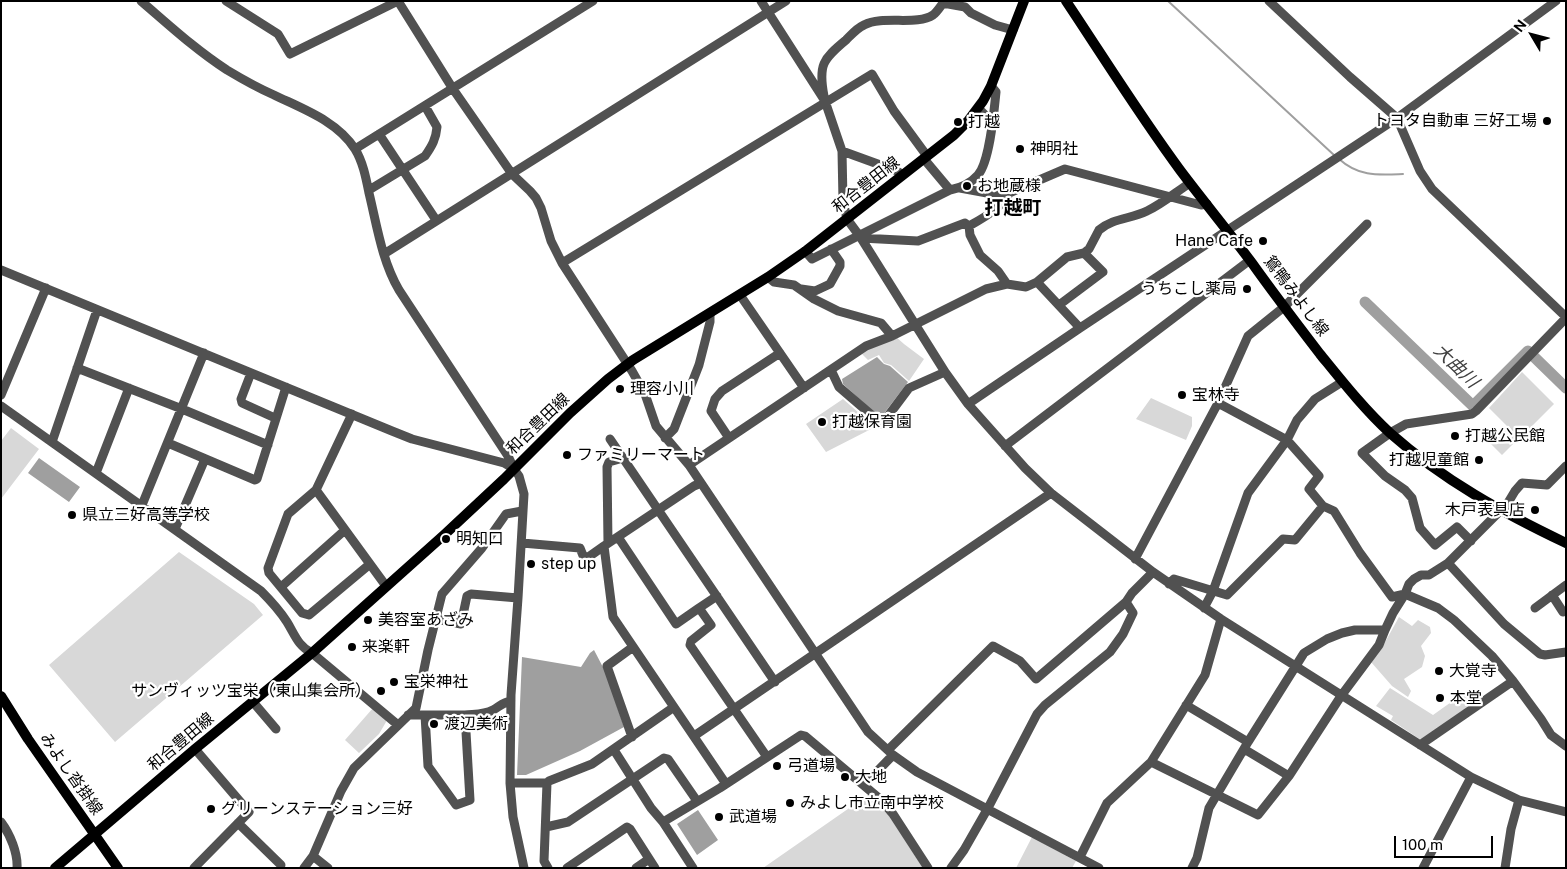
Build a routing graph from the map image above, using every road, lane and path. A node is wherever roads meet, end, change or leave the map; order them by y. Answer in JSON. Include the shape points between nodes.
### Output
{"nodes":[{"id":1,"x":141,"y":1,"type":"edge"},
{"id":2,"x":226,"y":1,"type":"edge"},
{"id":3,"x":398,"y":1,"type":"edge"},
{"id":4,"x":593,"y":1,"type":"edge"},
{"id":5,"x":762,"y":1,"type":"edge"},
{"id":6,"x":786,"y":1,"type":"edge"},
{"id":7,"x":1024,"y":1,"type":"edge"},
{"id":8,"x":1066,"y":1,"type":"edge"},
{"id":9,"x":1269,"y":1,"type":"edge"},
{"id":10,"x":1556,"y":1,"type":"edge"},
{"id":11,"x":945,"y":3,"type":"edge"},
{"id":12,"x":768,"y":13,"type":"junction"},
{"id":13,"x":1013,"y":30,"type":"junction"},
{"id":14,"x":991,"y":86,"type":"junction"},
{"id":15,"x":453,"y":89,"type":"junction"},
{"id":16,"x":825,"y":102,"type":"junction"},
{"id":17,"x":424,"y":106,"type":"junction"},
{"id":18,"x":978,"y":108,"type":"junction"},
{"id":19,"x":1397,"y":118,"type":"junction"},
{"id":20,"x":993,"y":123,"type":"junction"},
{"id":21,"x":379,"y":134,"type":"junction"},
{"id":22,"x":355,"y":149,"type":"junction"},
{"id":23,"x":842,"y":151,"type":"junction"},
{"id":24,"x":926,"y":157,"type":"junction"},
{"id":25,"x":402,"y":169,"type":"junction"},
{"id":26,"x":512,"y":174,"type":"junction"},
{"id":27,"x":903,"y":176,"type":"junction"},
{"id":28,"x":1190,"y":183,"type":"junction"},
{"id":29,"x":970,"y":185,"type":"junction"},
{"id":30,"x":369,"y":190,"type":"junction"},
{"id":31,"x":950,"y":190,"type":"junction"},
{"id":32,"x":1009,"y":193,"type":"junction"},
{"id":33,"x":1170,"y":196,"type":"junction"},
{"id":34,"x":1207,"y":204,"type":"junction"},
{"id":35,"x":846,"y":219,"type":"junction"},
{"id":36,"x":436,"y":220,"type":"junction"},
{"id":37,"x":1367,"y":224,"type":"dead end"},
{"id":38,"x":969,"y":226,"type":"junction"},
{"id":39,"x":1227,"y":231,"type":"junction"},
{"id":40,"x":860,"y":237,"type":"junction"},
{"id":41,"x":831,"y":249,"type":"junction"},
{"id":42,"x":805,"y":252,"type":"junction"},
{"id":43,"x":1084,"y":253,"type":"junction"},
{"id":44,"x":384,"y":254,"type":"junction"},
{"id":45,"x":1250,"y":260,"type":"junction"},
{"id":46,"x":562,"y":263,"type":"junction"},
{"id":47,"x":1,"y":270,"type":"edge"},
{"id":48,"x":768,"y":277,"type":"junction"},
{"id":49,"x":1037,"y":282,"type":"junction"},
{"id":50,"x":1006,"y":284,"type":"junction"},
{"id":51,"x":46,"y":288,"type":"junction"},
{"id":52,"x":800,"y":289,"type":"junction"},
{"id":53,"x":740,"y":295,"type":"junction"},
{"id":54,"x":1059,"y":305,"type":"junction"},
{"id":55,"x":1284,"y":307,"type":"junction"},
{"id":56,"x":97,"y":310,"type":"junction"},
{"id":57,"x":710,"y":313,"type":"junction"},
{"id":58,"x":1566,"y":318,"type":"edge"},
{"id":59,"x":916,"y":324,"type":"junction"},
{"id":60,"x":1080,"y":328,"type":"junction"},
{"id":61,"x":892,"y":336,"type":"junction"},
{"id":62,"x":204,"y":353,"type":"junction"},
{"id":63,"x":780,"y":353,"type":"junction"},
{"id":64,"x":77,"y":368,"type":"junction"},
{"id":65,"x":831,"y":370,"type":"junction"},
{"id":66,"x":945,"y":372,"type":"junction"},
{"id":67,"x":251,"y":373,"type":"junction"},
{"id":68,"x":1342,"y":382,"type":"junction"},
{"id":69,"x":286,"y":387,"type":"junction"},
{"id":70,"x":129,"y":388,"type":"junction"},
{"id":71,"x":804,"y":388,"type":"junction"},
{"id":72,"x":1,"y":395,"type":"edge"},
{"id":73,"x":968,"y":404,"type":"junction"},
{"id":74,"x":1218,"y":404,"type":"junction"},
{"id":75,"x":1,"y":406,"type":"edge"},
{"id":76,"x":182,"y":409,"type":"junction"},
{"id":77,"x":352,"y":414,"type":"junction"},
{"id":78,"x":275,"y":418,"type":"junction"},
{"id":79,"x":1390,"y":433,"type":"junction"},
{"id":80,"x":665,"y":438,"type":"junction"},
{"id":81,"x":729,"y":438,"type":"junction"},
{"id":82,"x":610,"y":439,"type":"dead end"},
{"id":83,"x":1288,"y":440,"type":"junction"},
{"id":84,"x":52,"y":442,"type":"junction"},
{"id":85,"x":168,"y":444,"type":"junction"},
{"id":86,"x":268,"y":445,"type":"junction"},
{"id":87,"x":1005,"y":446,"type":"junction"},
{"id":88,"x":623,"y":458,"type":"junction"},
{"id":89,"x":205,"y":459,"type":"junction"},
{"id":90,"x":689,"y":465,"type":"junction"},
{"id":91,"x":1566,"y":466,"type":"edge"},
{"id":92,"x":514,"y":469,"type":"junction"},
{"id":93,"x":96,"y":473,"type":"junction"},
{"id":94,"x":701,"y":483,"type":"junction"},
{"id":95,"x":316,"y":490,"type":"junction"},
{"id":96,"x":1051,"y":494,"type":"junction"},
{"id":97,"x":142,"y":505,"type":"junction"},
{"id":98,"x":1323,"y":506,"type":"junction"},
{"id":99,"x":658,"y":509,"type":"junction"},
{"id":100,"x":522,"y":511,"type":"junction"},
{"id":101,"x":1501,"y":511,"type":"junction"},
{"id":102,"x":175,"y":529,"type":"junction"},
{"id":103,"x":345,"y":530,"type":"junction"},
{"id":104,"x":618,"y":537,"type":"junction"},
{"id":105,"x":1471,"y":541,"type":"junction"},
{"id":106,"x":1566,"y":543,"type":"edge"},
{"id":107,"x":522,"y":544,"type":"junction"},
{"id":108,"x":606,"y":545,"type":"junction"},
{"id":109,"x":1135,"y":559,"type":"junction"},
{"id":110,"x":1448,"y":562,"type":"junction"},
{"id":111,"x":370,"y":564,"type":"junction"},
{"id":112,"x":1153,"y":572,"type":"junction"},
{"id":113,"x":1169,"y":584,"type":"junction"},
{"id":114,"x":1566,"y":585,"type":"edge"},
{"id":115,"x":386,"y":586,"type":"junction"},
{"id":116,"x":281,"y":587,"type":"junction"},
{"id":117,"x":1214,"y":591,"type":"junction"},
{"id":118,"x":1406,"y":594,"type":"junction"},
{"id":119,"x":1552,"y":595,"type":"junction"},
{"id":120,"x":717,"y":596,"type":"junction"},
{"id":121,"x":518,"y":598,"type":"junction"},
{"id":122,"x":1126,"y":602,"type":"junction"},
{"id":123,"x":699,"y":608,"type":"junction"},
{"id":124,"x":1204,"y":608,"type":"junction"},
{"id":125,"x":1535,"y":608,"type":"dead end"},
{"id":126,"x":1565,"y":614,"type":"edge"},
{"id":127,"x":436,"y":619,"type":"junction"},
{"id":128,"x":1221,"y":619,"type":"junction"},
{"id":129,"x":1385,"y":630,"type":"junction"},
{"id":130,"x":633,"y":646,"type":"junction"},
{"id":131,"x":1566,"y":650,"type":"edge"},
{"id":132,"x":312,"y":653,"type":"junction"},
{"id":133,"x":816,"y":654,"type":"junction"},
{"id":134,"x":1295,"y":667,"type":"junction"},
{"id":135,"x":1513,"y":681,"type":"junction"},
{"id":136,"x":775,"y":682,"type":"junction"},
{"id":137,"x":1,"y":696,"type":"edge"},
{"id":138,"x":1341,"y":696,"type":"junction"},
{"id":139,"x":511,"y":701,"type":"junction"},
{"id":140,"x":253,"y":702,"type":"junction"},
{"id":141,"x":1186,"y":705,"type":"junction"},
{"id":142,"x":674,"y":707,"type":"junction"},
{"id":143,"x":734,"y":710,"type":"junction"},
{"id":144,"x":425,"y":714,"type":"junction"},
{"id":145,"x":408,"y":715,"type":"junction"},
{"id":146,"x":465,"y":715,"type":"junction"},
{"id":147,"x":398,"y":725,"type":"junction"},
{"id":148,"x":276,"y":729,"type":"dead end"},
{"id":149,"x":694,"y":736,"type":"junction"},
{"id":150,"x":632,"y":738,"type":"junction"},
{"id":151,"x":1246,"y":745,"type":"junction"},
{"id":152,"x":1420,"y":745,"type":"junction"},
{"id":153,"x":1566,"y":746,"type":"edge"},
{"id":154,"x":195,"y":749,"type":"junction"},
{"id":155,"x":614,"y":750,"type":"junction"},
{"id":156,"x":890,"y":753,"type":"junction"},
{"id":157,"x":767,"y":757,"type":"junction"},
{"id":158,"x":1151,"y":762,"type":"junction"},
{"id":159,"x":1289,"y":776,"type":"junction"},
{"id":160,"x":1471,"y":777,"type":"junction"},
{"id":161,"x":633,"y":779,"type":"junction"},
{"id":162,"x":510,"y":783,"type":"junction"},
{"id":163,"x":547,"y":783,"type":"junction"},
{"id":164,"x":726,"y":784,"type":"junction"},
{"id":165,"x":864,"y":785,"type":"junction"},
{"id":166,"x":1217,"y":795,"type":"junction"},
{"id":167,"x":1519,"y":800,"type":"junction"},
{"id":168,"x":697,"y":801,"type":"junction"},
{"id":169,"x":988,"y":808,"type":"junction"},
{"id":170,"x":1566,"y":812,"type":"edge"},
{"id":171,"x":1,"y":822,"type":"edge"},
{"id":172,"x":663,"y":822,"type":"junction"},
{"id":173,"x":238,"y":823,"type":"junction"},
{"id":174,"x":546,"y":827,"type":"junction"},
{"id":175,"x":94,"y":834,"type":"junction"},
{"id":176,"x":313,"y":856,"type":"junction"},
{"id":177,"x":1080,"y":857,"type":"junction"},
{"id":178,"x":649,"y":859,"type":"junction"},
{"id":179,"x":281,"y":865,"type":"dead end"},
{"id":180,"x":17,"y":868,"type":"edge"},
{"id":181,"x":55,"y":868,"type":"edge"},
{"id":182,"x":118,"y":868,"type":"edge"},
{"id":183,"x":194,"y":868,"type":"edge"},
{"id":184,"x":304,"y":868,"type":"edge"},
{"id":185,"x":328,"y":868,"type":"edge"},
{"id":186,"x":524,"y":868,"type":"edge"},
{"id":187,"x":548,"y":868,"type":"edge"},
{"id":188,"x":567,"y":868,"type":"edge"},
{"id":189,"x":636,"y":868,"type":"edge"},
{"id":190,"x":655,"y":868,"type":"edge"},
{"id":191,"x":693,"y":868,"type":"edge"},
{"id":192,"x":928,"y":868,"type":"edge"},
{"id":193,"x":951,"y":868,"type":"edge"},
{"id":194,"x":1099,"y":868,"type":"edge"},
{"id":195,"x":1192,"y":868,"type":"edge"},
{"id":196,"x":1423,"y":868,"type":"edge"},
{"id":197,"x":1506,"y":868,"type":"edge"}],
"edges":[{"from":1,"to":22,"type":"street","via":[[197,49],[265,91],[322,118],[342,133]]},
{"from":2,"to":3,"type":"street","via":[[278,34],[290,54]]},
{"from":3,"to":15,"type":"street"},
{"from":4,"to":15,"type":"street"},
{"from":5,"to":12,"type":"street"},
{"from":6,"to":12,"type":"street"},
{"from":7,"to":13,"type":"main road","name":"和合豊田線"},
{"from":8,"to":28,"type":"main road","name":"鴛鴨みよし線"},
{"from":9,"to":19,"type":"street"},
{"from":10,"to":19,"type":"street"},
{"from":11,"to":13,"type":"street","via":[[965,8],[995,25]]},
{"from":11,"to":16,"type":"street","via":[[933,15],[922,20],[864,24],[824,61]]},
{"from":12,"to":16,"type":"street"},
{"from":12,"to":26,"type":"street"},
{"from":13,"to":14,"type":"main road","name":"和合豊田線"},
{"from":14,"to":18,"type":"main road","name":"和合豊田線"},
{"from":14,"to":20,"type":"street","via":[[996,92]]},
{"from":15,"to":17,"type":"street"},
{"from":15,"to":26,"type":"street"},
{"from":16,"to":23,"type":"street"},
{"from":16,"to":24,"type":"street","via":[[872,74]]},
{"from":16,"to":46,"type":"street"},
{"from":17,"to":21,"type":"street"},
{"from":17,"to":25,"type":"street","via":[[437,127],[434,142],[425,156]]},
{"from":18,"to":20,"type":"street"},
{"from":18,"to":24,"type":"main road","name":"和合豊田線","via":[[968,121]]},
{"from":19,"to":39,"type":"street"},
{"from":19,"to":58,"type":"street","via":[[1420,171],[1432,189]]},
{"from":20,"to":29,"type":"street","via":[[983,168]]},
{"from":21,"to":22,"type":"street"},
{"from":21,"to":25,"type":"street"},
{"from":22,"to":30,"type":"street"},
{"from":23,"to":27,"type":"street"},
{"from":23,"to":35,"type":"street"},
{"from":24,"to":27,"type":"main road","name":"和合豊田線"},
{"from":24,"to":31,"type":"street"},
{"from":25,"to":30,"type":"street"},
{"from":25,"to":36,"type":"street"},
{"from":26,"to":36,"type":"street"},
{"from":26,"to":46,"type":"street","via":[[536,198]]},
{"from":27,"to":35,"type":"main road","name":"和合豊田線"},
{"from":28,"to":33,"type":"street"},
{"from":28,"to":34,"type":"main road","name":"鴛鴨みよし線"},
{"from":29,"to":31,"type":"street"},
{"from":29,"to":32,"type":"street","via":[[998,195]]},
{"from":30,"to":44,"type":"street"},
{"from":31,"to":40,"type":"street"},
{"from":32,"to":33,"type":"street","via":[[1065,169]]},
{"from":32,"to":38,"type":"street","via":[[1007,199]]},
{"from":33,"to":34,"type":"street"},
{"from":33,"to":43,"type":"street","via":[[1147,211],[1118,219],[1102,228]]},
{"from":34,"to":39,"type":"main road","name":"鴛鴨みよし線"},
{"from":35,"to":40,"type":"street"},
{"from":35,"to":42,"type":"main road","name":"和合豊田線"},
{"from":36,"to":44,"type":"street"},
{"from":37,"to":55,"type":"street"},
{"from":38,"to":40,"type":"street","via":[[965,224],[918,241]]},
{"from":38,"to":50,"type":"street","via":[[980,255],[998,271]]},
{"from":39,"to":45,"type":"main road","name":"鴛鴨みよし線"},
{"from":39,"to":60,"type":"street"},
{"from":40,"to":41,"type":"street"},
{"from":40,"to":59,"type":"street"},
{"from":41,"to":42,"type":"street","via":[[812,259]]},
{"from":41,"to":52,"type":"street","via":[[840,266],[830,284],[815,291]]},
{"from":42,"to":48,"type":"main road","name":"和合豊田線"},
{"from":43,"to":49,"type":"street","via":[[1067,257]]},
{"from":43,"to":54,"type":"street","via":[[1103,272]]},
{"from":44,"to":92,"type":"street","via":[[399,290]]},
{"from":45,"to":55,"type":"main road","name":"鴛鴨みよし線"},
{"from":45,"to":87,"type":"street"},
{"from":46,"to":80,"type":"street","via":[[632,371],[645,394],[656,426]]},
{"from":47,"to":51,"type":"street"},
{"from":48,"to":52,"type":"street","via":[[774,282],[788,283]]},
{"from":48,"to":53,"type":"main road","name":"和合豊田線"},
{"from":49,"to":50,"type":"street","via":[[1026,287]]},
{"from":49,"to":54,"type":"street"},
{"from":50,"to":59,"type":"street","via":[[978,292]]},
{"from":51,"to":56,"type":"street"},
{"from":51,"to":72,"type":"street"},
{"from":52,"to":61,"type":"street","via":[[814,300],[838,311],[881,323]]},
{"from":53,"to":57,"type":"main road","name":"和合豊田線"},
{"from":53,"to":63,"type":"street"},
{"from":54,"to":60,"type":"street"},
{"from":55,"to":68,"type":"main road","name":"鴛鴨みよし線"},
{"from":55,"to":74,"type":"street","via":[[1248,336]]},
{"from":56,"to":62,"type":"street"},
{"from":56,"to":64,"type":"street"},
{"from":57,"to":80,"type":"street","via":[[698,365],[674,429]]},
{"from":57,"to":92,"type":"main road","name":"和合豊田線","via":[[608,379]]},
{"from":58,"to":79,"type":"street","via":[[1472,414],[1406,424]]},
{"from":59,"to":61,"type":"street"},
{"from":59,"to":66,"type":"street"},
{"from":60,"to":73,"type":"street"},
{"from":61,"to":65,"type":"street","via":[[866,346]]},
{"from":62,"to":67,"type":"street"},
{"from":62,"to":76,"type":"street"},
{"from":63,"to":71,"type":"street"},
{"from":63,"to":81,"type":"street","via":[[715,399],[711,411]]},
{"from":64,"to":70,"type":"street"},
{"from":64,"to":84,"type":"street"},
{"from":65,"to":66,"type":"street","via":[[839,387],[882,424],[909,388]]},
{"from":65,"to":71,"type":"street"},
{"from":66,"to":73,"type":"street"},
{"from":67,"to":69,"type":"street"},
{"from":67,"to":78,"type":"street","via":[[242,404]]},
{"from":68,"to":79,"type":"main road","name":"鴛鴨みよし線"},
{"from":68,"to":83,"type":"street","via":[[1315,399],[1297,420]]},
{"from":69,"to":77,"type":"street"},
{"from":69,"to":78,"type":"street"},
{"from":70,"to":76,"type":"street"},
{"from":70,"to":93,"type":"street"},
{"from":71,"to":81,"type":"street"},
{"from":73,"to":87,"type":"street"},
{"from":74,"to":83,"type":"street"},
{"from":74,"to":109,"type":"street"},
{"from":75,"to":84,"type":"street"},
{"from":76,"to":85,"type":"street"},
{"from":76,"to":86,"type":"street"},
{"from":77,"to":92,"type":"street","via":[[407,437],[504,463]]},
{"from":77,"to":95,"type":"street"},
{"from":78,"to":86,"type":"street"},
{"from":79,"to":101,"type":"main road","name":"鴛鴨みよし線","via":[[1463,488]]},
{"from":79,"to":105,"type":"street","via":[[1362,453],[1385,476],[1406,490],[1412,498],[1420,528],[1435,545],[1457,528]]},
{"from":80,"to":90,"type":"street"},
{"from":81,"to":90,"type":"street"},
{"from":82,"to":88,"type":"street"},
{"from":83,"to":98,"type":"street","via":[[1319,476],[1309,489]]},
{"from":83,"to":117,"type":"street","via":[[1248,493]]},
{"from":84,"to":93,"type":"street"},
{"from":85,"to":89,"type":"street"},
{"from":85,"to":97,"type":"street"},
{"from":86,"to":89,"type":"street","via":[[255,480]]},
{"from":87,"to":96,"type":"street"},
{"from":88,"to":99,"type":"street"},
{"from":88,"to":108,"type":"street","via":[[609,462],[607,468]]},
{"from":89,"to":102,"type":"street"},
{"from":90,"to":94,"type":"street"},
{"from":91,"to":101,"type":"street","via":[[1547,485],[1522,483]]},
{"from":92,"to":100,"type":"street","via":[[524,494]]},
{"from":92,"to":115,"type":"main road","name":"和合豊田線"},
{"from":93,"to":97,"type":"street"},
{"from":94,"to":99,"type":"street"},
{"from":94,"to":133,"type":"street"},
{"from":95,"to":103,"type":"street"},
{"from":95,"to":116,"type":"street","via":[[288,514],[268,568]]},
{"from":96,"to":109,"type":"street"},
{"from":96,"to":133,"type":"street"},
{"from":97,"to":102,"type":"street"},
{"from":98,"to":117,"type":"street","via":[[1295,540],[1283,540],[1228,596]]},
{"from":98,"to":118,"type":"street","via":[[1334,511],[1392,597]]},
{"from":99,"to":104,"type":"street"},
{"from":99,"to":120,"type":"street"},
{"from":100,"to":107,"type":"street"},
{"from":100,"to":127,"type":"street","via":[[506,514],[442,594]]},
{"from":101,"to":105,"type":"street"},
{"from":101,"to":106,"type":"main road","name":"鴛鴨みよし線"},
{"from":102,"to":132,"type":"street","via":[[261,591],[274,604],[298,643]]},
{"from":103,"to":111,"type":"street"},
{"from":103,"to":116,"type":"street"},
{"from":104,"to":108,"type":"street"},
{"from":104,"to":123,"type":"street","via":[[676,624]]},
{"from":105,"to":110,"type":"street"},
{"from":107,"to":108,"type":"street","via":[[580,548],[584,558]]},
{"from":107,"to":121,"type":"street"},
{"from":108,"to":130,"type":"street","via":[[613,617]]},
{"from":109,"to":112,"type":"street"},
{"from":110,"to":118,"type":"street","via":[[1429,575],[1414,579]]},
{"from":110,"to":131,"type":"street","via":[[1504,624],[1540,654]]},
{"from":111,"to":115,"type":"street"},
{"from":111,"to":116,"type":"street","via":[[309,616],[302,613]]},
{"from":112,"to":113,"type":"street"},
{"from":112,"to":122,"type":"street"},
{"from":113,"to":117,"type":"street","via":[[1174,579]]},
{"from":113,"to":124,"type":"street"},
{"from":114,"to":119,"type":"street"},
{"from":115,"to":132,"type":"main road","name":"和合豊田線"},
{"from":117,"to":124,"type":"street"},
{"from":118,"to":129,"type":"street"},
{"from":118,"to":135,"type":"street","via":[[1438,608],[1454,620]]},
{"from":119,"to":125,"type":"street"},
{"from":119,"to":126,"type":"street"},
{"from":120,"to":123,"type":"street"},
{"from":120,"to":136,"type":"street"},
{"from":121,"to":127,"type":"street","via":[[471,594],[461,624]]},
{"from":121,"to":139,"type":"street"},
{"from":122,"to":156,"type":"street","via":[[1036,679],[1020,661],[993,646]]},
{"from":122,"to":169,"type":"street","via":[[1134,613],[1123,634],[1110,652],[1037,714]]},
{"from":123,"to":143,"type":"street","via":[[711,625],[690,645]]},
{"from":124,"to":128,"type":"street"},
{"from":127,"to":145,"type":"street","via":[[416,708]]},
{"from":128,"to":134,"type":"street"},
{"from":128,"to":141,"type":"street","via":[[1205,675]]},
{"from":129,"to":134,"type":"street","via":[[1356,630],[1334,636],[1304,653]]},
{"from":129,"to":138,"type":"street","via":[[1379,644]]},
{"from":130,"to":142,"type":"street"},
{"from":130,"to":150,"type":"street","via":[[607,666]]},
{"from":132,"to":140,"type":"main road","name":"和合豊田線"},
{"from":132,"to":147,"type":"street"},
{"from":133,"to":136,"type":"street"},
{"from":133,"to":156,"type":"street","via":[[868,732]]},
{"from":134,"to":138,"type":"street"},
{"from":134,"to":151,"type":"street"},
{"from":135,"to":152,"type":"street"},
{"from":135,"to":153,"type":"street","via":[[1551,735]]},
{"from":136,"to":143,"type":"street"},
{"from":137,"to":175,"type":"main road","name":"みよし沓掛線"},
{"from":138,"to":152,"type":"street"},
{"from":138,"to":159,"type":"street"},
{"from":139,"to":146,"type":"street","via":[[482,714]]},
{"from":139,"to":162,"type":"street"},
{"from":140,"to":148,"type":"street"},
{"from":140,"to":154,"type":"main road","name":"和合豊田線"},
{"from":141,"to":151,"type":"street"},
{"from":141,"to":158,"type":"street"},
{"from":142,"to":149,"type":"street"},
{"from":142,"to":150,"type":"street"},
{"from":143,"to":149,"type":"street"},
{"from":143,"to":157,"type":"street"},
{"from":144,"to":145,"type":"street"},
{"from":144,"to":146,"type":"street"},
{"from":144,"to":146,"type":"street","via":[[428,766],[456,806],[470,800]]},
{"from":145,"to":147,"type":"street"},
{"from":147,"to":176,"type":"street","via":[[354,768]]},
{"from":149,"to":164,"type":"street"},
{"from":150,"to":155,"type":"street"},
{"from":151,"to":159,"type":"street"},
{"from":151,"to":166,"type":"street"},
{"from":152,"to":160,"type":"street"},
{"from":154,"to":173,"type":"street","via":[[249,812]]},
{"from":154,"to":175,"type":"main road","name":"和合豊田線"},
{"from":155,"to":161,"type":"street"},
{"from":155,"to":163,"type":"street","via":[[592,764]]},
{"from":156,"to":165,"type":"street"},
{"from":156,"to":169,"type":"street","via":[[917,772]]},
{"from":157,"to":164,"type":"street"},
{"from":157,"to":165,"type":"street","via":[[800,735],[805,736]]},
{"from":158,"to":166,"type":"street"},
{"from":158,"to":177,"type":"street","via":[[1108,803]]},
{"from":159,"to":166,"type":"street","via":[[1258,815]]},
{"from":160,"to":167,"type":"street"},
{"from":160,"to":196,"type":"street"},
{"from":161,"to":168,"type":"street","via":[[667,758]]},
{"from":161,"to":172,"type":"street"},
{"from":161,"to":174,"type":"street","via":[[568,822]]},
{"from":162,"to":163,"type":"street"},
{"from":162,"to":186,"type":"street","via":[[513,817]]},
{"from":163,"to":174,"type":"street"},
{"from":164,"to":168,"type":"street"},
{"from":165,"to":192,"type":"street","via":[[893,814]]},
{"from":166,"to":195,"type":"street","via":[[1209,808]]},
{"from":167,"to":170,"type":"street"},
{"from":167,"to":197,"type":"street"},
{"from":168,"to":172,"type":"street"},
{"from":169,"to":177,"type":"street"},
{"from":169,"to":193,"type":"street"},
{"from":171,"to":180,"type":"street","via":[[8,831],[18,860]]},
{"from":172,"to":191,"type":"street"},
{"from":173,"to":179,"type":"street"},
{"from":173,"to":183,"type":"street"},
{"from":174,"to":187,"type":"street","via":[[544,861]]},
{"from":175,"to":181,"type":"main road","name":"和合豊田線"},
{"from":175,"to":182,"type":"main road","name":"みよし沓掛線"},
{"from":176,"to":184,"type":"street"},
{"from":176,"to":185,"type":"street"},
{"from":177,"to":194,"type":"street"},
{"from":178,"to":188,"type":"street","via":[[627,827]]},
{"from":178,"to":189,"type":"street"},
{"from":178,"to":190,"type":"street"}]}
